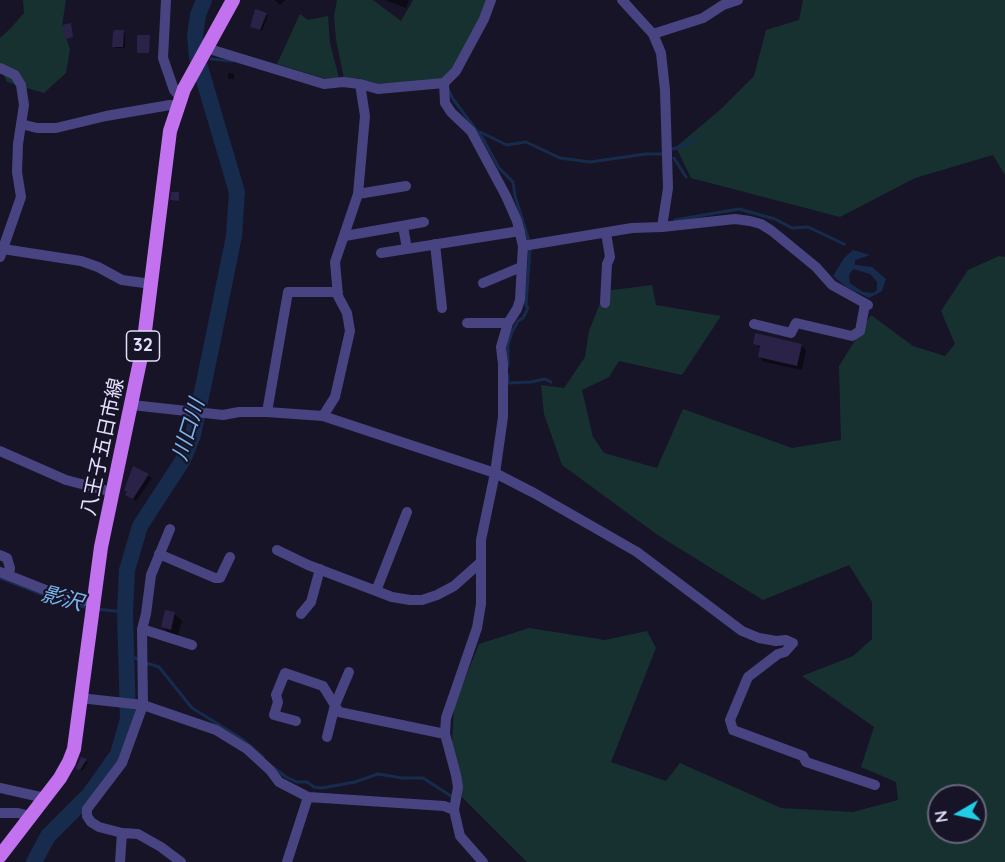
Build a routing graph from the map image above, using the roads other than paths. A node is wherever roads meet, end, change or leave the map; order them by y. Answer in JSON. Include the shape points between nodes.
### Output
{"nodes":[{"id":1,"x":166,"y":0,"type":"edge"},
{"id":2,"x":233,"y":0,"type":"edge"},
{"id":3,"x":491,"y":0,"type":"edge"},
{"id":4,"x":622,"y":0,"type":"edge"},
{"id":5,"x":738,"y":0,"type":"edge"},
{"id":6,"x":652,"y":34,"type":"junction"},
{"id":7,"x":206,"y":48,"type":"junction"},
{"id":8,"x":0,"y":68,"type":"edge"},
{"id":9,"x":444,"y":82,"type":"junction"},
{"id":10,"x":360,"y":84,"type":"junction"},
{"id":11,"x":180,"y":97,"type":"junction"},
{"id":12,"x":21,"y":124,"type":"junction"},
{"id":13,"x":406,"y":186,"type":"dead end"},
{"id":14,"x":358,"y":194,"type":"junction"},
{"id":15,"x":424,"y":222,"type":"dead end"},
{"id":16,"x":403,"y":226,"type":"junction"},
{"id":17,"x":662,"y":227,"type":"junction"},
{"id":18,"x":520,"y":231,"type":"junction"},
{"id":19,"x":606,"y":233,"type":"junction"},
{"id":20,"x":345,"y":236,"type":"junction"},
{"id":21,"x":435,"y":244,"type":"junction"},
{"id":22,"x":523,"y":246,"type":"junction"},
{"id":23,"x":407,"y":249,"type":"junction"},
{"id":24,"x":1,"y":253,"type":"edge"},
{"id":25,"x":381,"y":253,"type":"dead end"},
{"id":26,"x":521,"y":267,"type":"junction"},
{"id":27,"x":483,"y":283,"type":"dead end"},
{"id":28,"x":152,"y":284,"type":"junction"},
{"id":29,"x":338,"y":292,"type":"junction"},
{"id":30,"x":605,"y":303,"type":"dead end"},
{"id":31,"x":442,"y":308,"type":"dead end"},
{"id":32,"x":508,"y":323,"type":"junction"},
{"id":33,"x":467,"y":324,"type":"dead end"},
{"id":34,"x":754,"y":324,"type":"dead end"},
{"id":35,"x":132,"y":405,"type":"junction"},
{"id":36,"x":267,"y":412,"type":"junction"},
{"id":37,"x":323,"y":416,"type":"junction"},
{"id":38,"x":0,"y":451,"type":"edge"},
{"id":39,"x":495,"y":473,"type":"junction"},
{"id":40,"x":112,"y":492,"type":"junction"},
{"id":41,"x":407,"y":512,"type":"dead end"},
{"id":42,"x":170,"y":529,"type":"dead end"},
{"id":43,"x":277,"y":550,"type":"dead end"},
{"id":44,"x":159,"y":554,"type":"junction"},
{"id":45,"x":0,"y":555,"type":"edge"},
{"id":46,"x":230,"y":557,"type":"dead end"},
{"id":47,"x":481,"y":562,"type":"junction"},
{"id":48,"x":320,"y":569,"type":"junction"},
{"id":49,"x":5,"y":573,"type":"edge"},
{"id":50,"x":376,"y":591,"type":"junction"},
{"id":51,"x":92,"y":607,"type":"junction"},
{"id":52,"x":301,"y":614,"type":"dead end"},
{"id":53,"x":142,"y":629,"type":"junction"},
{"id":54,"x":192,"y":645,"type":"dead end"},
{"id":55,"x":350,"y":672,"type":"dead end"},
{"id":56,"x":80,"y":698,"type":"junction"},
{"id":57,"x":141,"y":704,"type":"junction"},
{"id":58,"x":335,"y":705,"type":"junction"},
{"id":59,"x":296,"y":721,"type":"dead end"},
{"id":60,"x":445,"y":734,"type":"junction"},
{"id":61,"x":327,"y":737,"type":"dead end"},
{"id":62,"x":875,"y":785,"type":"dead end"},
{"id":63,"x":0,"y":788,"type":"edge"},
{"id":64,"x":308,"y":796,"type":"junction"},
{"id":65,"x":45,"y":798,"type":"junction"},
{"id":66,"x":454,"y":810,"type":"junction"},
{"id":67,"x":0,"y":813,"type":"edge"},
{"id":68,"x":30,"y":816,"type":"junction"},
{"id":69,"x":122,"y":833,"type":"junction"},
{"id":70,"x":0,"y":856,"type":"edge"},
{"id":71,"x":120,"y":862,"type":"edge"},
{"id":72,"x":181,"y":862,"type":"edge"},
{"id":73,"x":287,"y":862,"type":"edge"},
{"id":74,"x":483,"y":862,"type":"edge"}],
"edges":[{"from":1,"to":11,"type":"street","via":[[162,58]]},
{"from":2,"to":7,"type":"main road","name":"八王子五日市線","number":"32"},
{"from":3,"to":9,"type":"street","via":[[456,71]]},
{"from":4,"to":6,"type":"street"},
{"from":5,"to":6,"type":"street","via":[[703,18]]},
{"from":6,"to":17,"type":"street","via":[[661,53],[665,90],[668,188]]},
{"from":7,"to":10,"type":"street","via":[[324,84]]},
{"from":7,"to":11,"type":"main road","name":"八王子五日市線","number":"32"},
{"from":8,"to":12,"type":"street","via":[[15,75],[21,85]]},
{"from":9,"to":10,"type":"street","via":[[378,88]]},
{"from":9,"to":18,"type":"street","via":[[445,103],[471,131]]},
{"from":10,"to":14,"type":"street","via":[[365,116]]},
{"from":11,"to":12,"type":"street","via":[[170,105],[56,128]]},
{"from":11,"to":28,"type":"main road","name":"八王子五日市線","number":"32","via":[[167,148]]},
{"from":12,"to":24,"type":"street","via":[[17,172],[21,197]]},
{"from":13,"to":14,"type":"street"},
{"from":14,"to":20,"type":"street"},
{"from":15,"to":16,"type":"street"},
{"from":16,"to":20,"type":"street"},
{"from":16,"to":23,"type":"street"},
{"from":17,"to":19,"type":"street"},
{"from":17,"to":34,"type":"street","via":[[735,219],[761,224],[794,248],[832,285],[866,305],[860,331],[852,336],[796,323],[791,333]]},
{"from":18,"to":21,"type":"street"},
{"from":18,"to":22,"type":"street"},
{"from":19,"to":22,"type":"street"},
{"from":19,"to":30,"type":"street","via":[[610,257]]},
{"from":20,"to":29,"type":"street","via":[[335,262]]},
{"from":21,"to":23,"type":"street"},
{"from":21,"to":31,"type":"street"},
{"from":22,"to":26,"type":"street"},
{"from":23,"to":25,"type":"street"},
{"from":24,"to":28,"type":"street","via":[[81,261],[122,280]]},
{"from":26,"to":27,"type":"street"},
{"from":26,"to":32,"type":"street","via":[[520,300]]},
{"from":28,"to":35,"type":"main road","name":"八王子五日市線","number":"32"},
{"from":29,"to":36,"type":"street","via":[[288,292]]},
{"from":29,"to":37,"type":"street","via":[[350,331],[335,398]]},
{"from":32,"to":33,"type":"street"},
{"from":32,"to":39,"type":"street","via":[[501,347],[503,417]]},
{"from":35,"to":36,"type":"street","via":[[212,414]]},
{"from":35,"to":40,"type":"main road","name":"八王子五日市線","number":"32"},
{"from":36,"to":37,"type":"street"},
{"from":37,"to":39,"type":"street"},
{"from":38,"to":40,"type":"street","via":[[66,480]]},
{"from":39,"to":47,"type":"street"},
{"from":39,"to":62,"type":"street","via":[[637,552],[742,631],[794,643],[748,677],[730,720],[733,730],[802,756],[806,762]]},
{"from":40,"to":51,"type":"main road","name":"八王子五日市線","number":"32"},
{"from":41,"to":50,"type":"street"},
{"from":42,"to":44,"type":"street"},
{"from":43,"to":48,"type":"street"},
{"from":44,"to":46,"type":"street","via":[[215,578],[220,578]]},
{"from":44,"to":53,"type":"street","via":[[151,575]]},
{"from":45,"to":49,"type":"street","via":[[7,558],[10,568]]},
{"from":47,"to":50,"type":"street","via":[[454,586],[422,600]]},
{"from":47,"to":60,"type":"street","via":[[477,628],[446,718]]},
{"from":48,"to":50,"type":"street"},
{"from":48,"to":52,"type":"street","via":[[311,602]]},
{"from":49,"to":51,"type":"street"},
{"from":51,"to":56,"type":"main road","name":"八王子五日市線","number":"32"},
{"from":53,"to":54,"type":"street"},
{"from":53,"to":57,"type":"street"},
{"from":55,"to":58,"type":"street"},
{"from":56,"to":57,"type":"street"},
{"from":56,"to":65,"type":"main road","name":"八王子五日市線","number":"32","via":[[70,760]]},
{"from":57,"to":64,"type":"street","via":[[216,730],[247,749],[279,782]]},
{"from":57,"to":69,"type":"street","via":[[122,764],[87,809],[87,816],[99,828]]},
{"from":58,"to":59,"type":"street","via":[[323,686],[285,674],[276,695],[274,715]]},
{"from":58,"to":60,"type":"street","via":[[339,712]]},
{"from":58,"to":61,"type":"street"},
{"from":60,"to":66,"type":"street","via":[[458,787]]},
{"from":63,"to":65,"type":"street"},
{"from":64,"to":66,"type":"street","via":[[444,806]]},
{"from":64,"to":73,"type":"street"},
{"from":65,"to":68,"type":"main road","name":"八王子五日市線","number":"32"},
{"from":66,"to":74,"type":"street","via":[[460,836]]},
{"from":67,"to":68,"type":"street"},
{"from":68,"to":70,"type":"main road","name":"八王子五日市線","number":"32"},
{"from":69,"to":71,"type":"street"},
{"from":69,"to":72,"type":"street","via":[[138,834]]}]}
